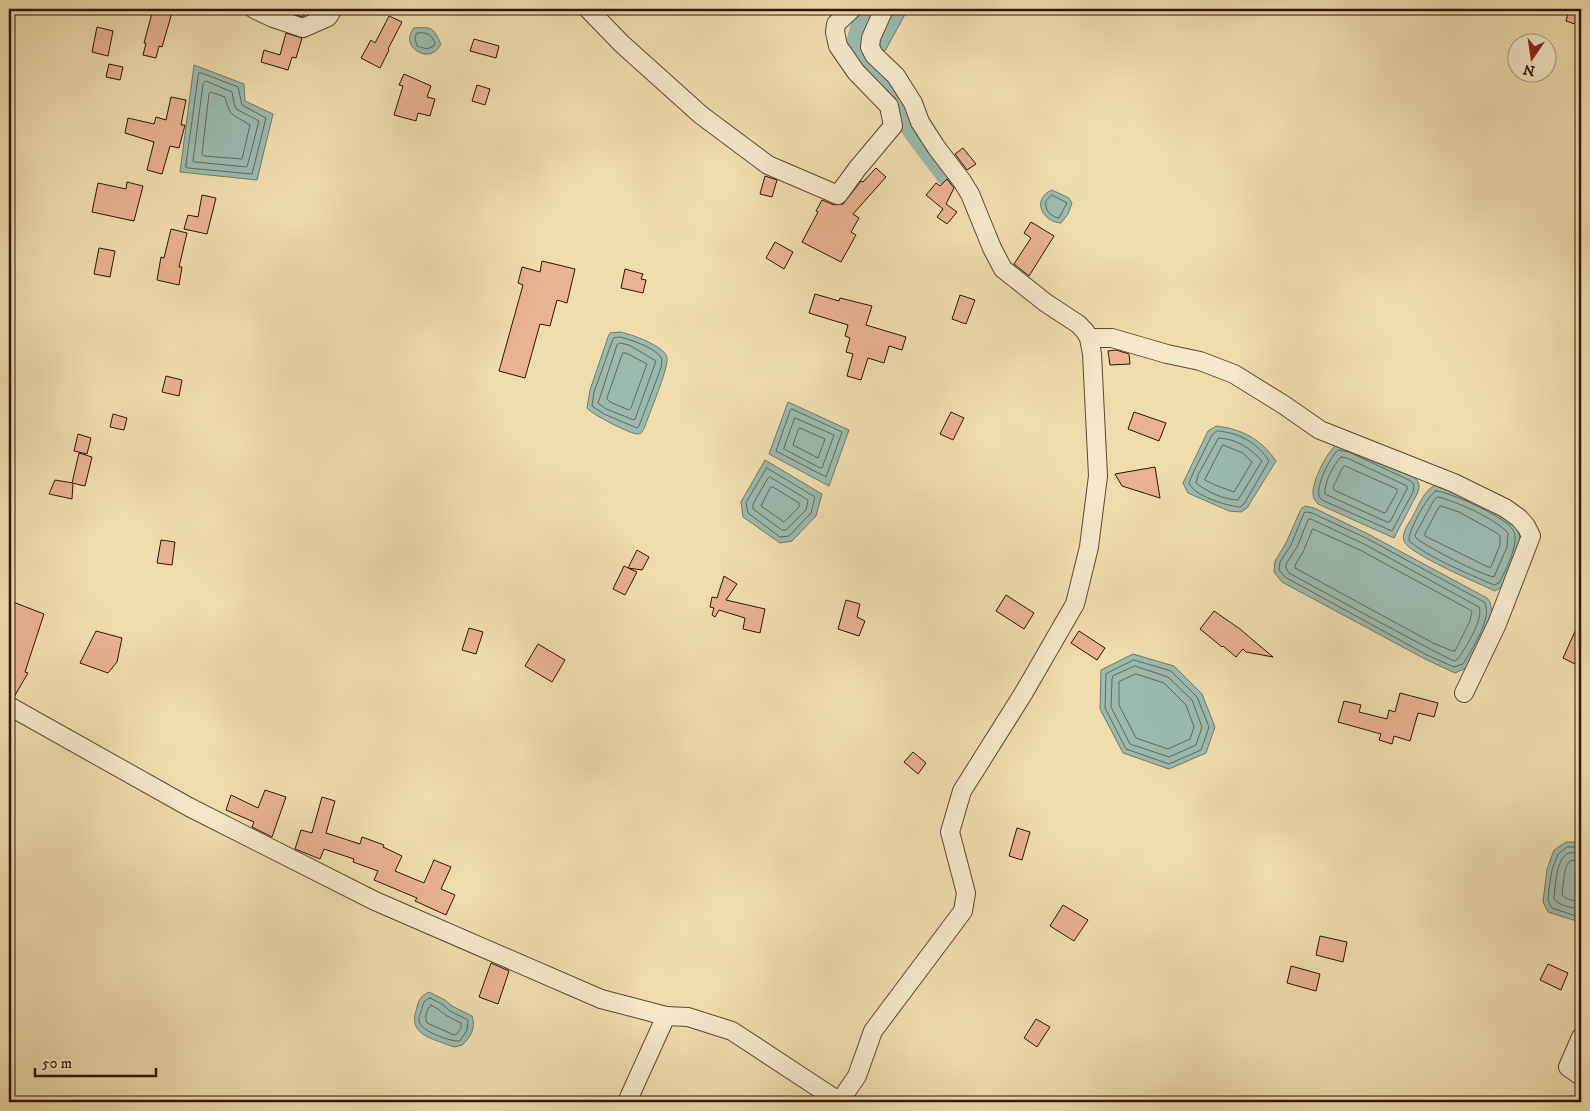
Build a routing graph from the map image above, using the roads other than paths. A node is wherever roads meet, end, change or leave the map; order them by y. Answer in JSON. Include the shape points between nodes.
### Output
{"nodes":[{"id":1,"x":254,"y":9,"type":"edge"},
{"id":2,"x":333,"y":9,"type":"edge"},
{"id":3,"x":588,"y":9,"type":"edge"},
{"id":4,"x":852,"y":9,"type":"edge"},
{"id":5,"x":884,"y":9,"type":"edge"},
{"id":6,"x":1088,"y":338,"type":"junction"},
{"id":7,"x":1464,"y":693,"type":"dead end"},
{"id":8,"x":9,"y":706,"type":"edge"},
{"id":9,"x":666,"y":1016,"type":"junction"},
{"id":10,"x":1581,"y":1037,"type":"edge"},
{"id":11,"x":1581,"y":1076,"type":"edge"},
{"id":12,"x":627,"y":1102,"type":"edge"},
{"id":13,"x":840,"y":1102,"type":"edge"}],
"edges":[{"from":1,"to":2,"type":"street","via":[[303,28],[328,17]]},
{"from":3,"to":4,"type":"street","via":[[701,115],[768,165],[838,195],[893,126],[889,106],[856,72],[838,46],[836,24]]},
{"from":5,"to":6,"type":"street","via":[[870,47],[896,76],[913,103],[920,122],[962,180],[1003,269],[1078,324]]},
{"from":6,"to":7,"type":"street","via":[[1112,338],[1200,361],[1234,374],[1320,430],[1454,483],[1519,518],[1531,536],[1497,624]]},
{"from":6,"to":13,"type":"street","via":[[1092,354],[1098,476],[1089,547],[1075,604],[1024,694],[962,791],[950,832],[966,893],[963,912],[872,1031],[857,1076]]},
{"from":8,"to":9,"type":"street","via":[[189,807],[375,901],[600,999]]},
{"from":9,"to":12,"type":"street"},
{"from":9,"to":13,"type":"street","via":[[688,1017],[732,1031]]},
{"from":10,"to":11,"type":"street","via":[[1568,1067]]}]}
